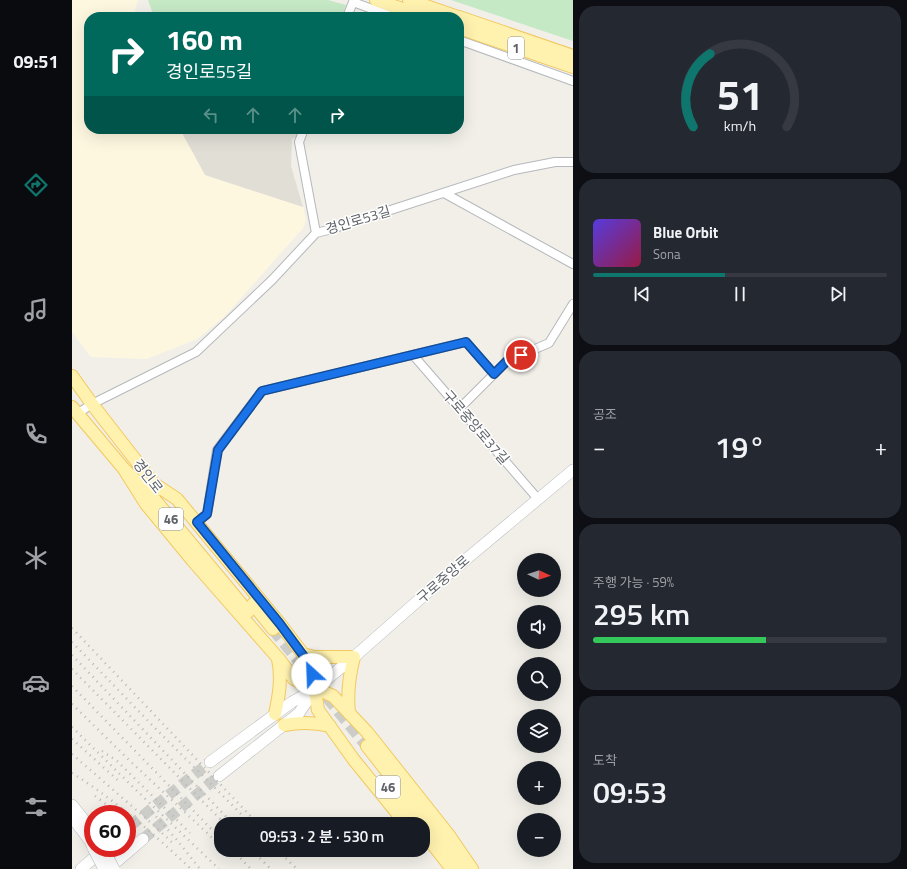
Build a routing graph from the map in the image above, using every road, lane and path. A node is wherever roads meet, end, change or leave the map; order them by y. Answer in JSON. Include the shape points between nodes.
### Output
{"nodes":[{"id":1,"x":376,"y":0,"type":"edge"},
{"id":2,"x":409,"y":0,"type":"edge"},
{"id":3,"x":349,"y":12,"type":"edge"},
{"id":4,"x":380,"y":12,"type":"edge"},
{"id":5,"x":411,"y":12,"type":"edge"},
{"id":6,"x":444,"y":12,"type":"edge"},
{"id":7,"x":464,"y":19,"type":"edge"},
{"id":8,"x":464,"y":30,"type":"edge"},
{"id":9,"x":464,"y":42,"type":"edge"},
{"id":10,"x":573,"y":56,"type":"edge"},
{"id":11,"x":573,"y":67,"type":"edge"},
{"id":12,"x":573,"y":81,"type":"edge"},
{"id":13,"x":302,"y":134,"type":"edge"},
{"id":14,"x":573,"y":162,"type":"edge"},
{"id":15,"x":444,"y":193,"type":"junction"},
{"id":16,"x":316,"y":232,"type":"junction"},
{"id":17,"x":573,"y":264,"type":"edge"},
{"id":18,"x":573,"y":304,"type":"edge"},
{"id":19,"x":413,"y":355,"type":"junction"},
{"id":20,"x":494,"y":374,"type":"junction"},
{"id":21,"x":72,"y":376,"type":"edge"},
{"id":22,"x":92,"y":404,"type":"junction"},
{"id":23,"x":460,"y":408,"type":"junction"},
{"id":24,"x":74,"y":410,"type":"edge"},
{"id":25,"x":124,"y":469,"type":"junction"},
{"id":26,"x":573,"y":470,"type":"edge"},
{"id":27,"x":153,"y":483,"type":"junction"},
{"id":28,"x":538,"y":499,"type":"junction"},
{"id":29,"x":197,"y":522,"type":"junction"},
{"id":30,"x":303,"y":654,"type":"junction"},
{"id":31,"x":354,"y":657,"type":"junction"},
{"id":32,"x":278,"y":658,"type":"junction"},
{"id":33,"x":316,"y":689,"type":"junction"},
{"id":34,"x":275,"y":714,"type":"junction"},
{"id":35,"x":349,"y":714,"type":"junction"},
{"id":36,"x":284,"y":725,"type":"junction"},
{"id":37,"x":330,"y":726,"type":"junction"},
{"id":38,"x":210,"y":762,"type":"tunnel mouth"},
{"id":39,"x":219,"y":776,"type":"tunnel mouth"},
{"id":40,"x":72,"y":805,"type":"edge"},
{"id":41,"x":72,"y":817,"type":"edge"},
{"id":42,"x":400,"y":817,"type":"edge"},
{"id":43,"x":412,"y":817,"type":"edge"},
{"id":44,"x":420,"y":817,"type":"edge"},
{"id":45,"x":84,"y":827,"type":"edge"},
{"id":46,"x":430,"y":829,"type":"edge"},
{"id":47,"x":84,"y":832,"type":"edge"},
{"id":48,"x":143,"y":839,"type":"tunnel mouth"},
{"id":49,"x":430,"y":841,"type":"edge"},
{"id":50,"x":430,"y":854,"type":"edge"},
{"id":51,"x":97,"y":857,"type":"edge"},
{"id":52,"x":99,"y":857,"type":"edge"},
{"id":53,"x":108,"y":857,"type":"edge"},
{"id":54,"x":81,"y":869,"type":"edge"},
{"id":55,"x":104,"y":869,"type":"edge"},
{"id":56,"x":108,"y":869,"type":"edge"},
{"id":57,"x":114,"y":869,"type":"edge"},
{"id":58,"x":442,"y":869,"type":"edge"},
{"id":59,"x":452,"y":869,"type":"edge"},
{"id":60,"x":463,"y":869,"type":"edge"},
{"id":61,"x":472,"y":869,"type":"edge"}],
"edges":[{"from":1,"to":5,"type":"main road"},
{"from":2,"to":6,"type":"main road","number":"1"},
{"from":3,"to":4,"type":"street","via":[[352,2]]},
{"from":7,"to":10,"type":"main road","number":"1"},
{"from":8,"to":11,"type":"main road","number":"1"},
{"from":9,"to":12,"type":"street"},
{"from":13,"to":16,"type":"street","via":[[299,142]]},
{"from":14,"to":15,"type":"street","name":"경인로53길","via":[[555,162],[514,170]]},
{"from":15,"to":16,"type":"street","name":"경인로53길"},
{"from":15,"to":17,"type":"street"},
{"from":16,"to":22,"type":"street","name":"경인로53길","via":[[272,280],[196,352]]},
{"from":18,"to":20,"type":"street","via":[[549,343],[507,361]]},
{"from":19,"to":20,"type":"street","via":[[466,342]]},
{"from":19,"to":23,"type":"street","name":"구로중앙로37길"},
{"from":19,"to":29,"type":"street","via":[[262,391],[218,450],[207,514]]},
{"from":20,"to":23,"type":"street"},
{"from":21,"to":22,"type":"main road","name":"경인로","number":"46"},
{"from":22,"to":24,"type":"street","name":"경인로53길"},
{"from":22,"to":27,"type":"main road","name":"경인로","number":"46"},
{"from":23,"to":28,"type":"street","name":"구로중앙로37길"},
{"from":24,"to":25,"type":"main road","name":"경인로","number":"46"},
{"from":25,"to":27,"type":"main road","name":"경인로","number":"46","via":[[150,494],[270,631]]},
{"from":25,"to":32,"type":"main road","via":[[159,520]]},
{"from":26,"to":28,"type":"main road","name":"구로중앙로"},
{"from":27,"to":29,"type":"main road","via":[[177,499]]},
{"from":28,"to":31,"type":"main road","name":"구로중앙로"},
{"from":29,"to":30,"type":"main road"},
{"from":30,"to":31,"type":"main road"},
{"from":30,"to":33,"type":"main road","via":[[311,666]]},
{"from":31,"to":33,"type":"main road","name":"구로중앙로"},
{"from":31,"to":35,"type":"main road","via":[[348,689]]},
{"from":32,"to":33,"type":"main road","via":[[294,679]]},
{"from":32,"to":34,"type":"main road","via":[[280,682]]},
{"from":33,"to":34,"type":"main road","name":"구로중앙로"},
{"from":33,"to":35,"type":"main road","via":[[333,696]]},
{"from":33,"to":36,"type":"main road","name":"구로중앙로","via":[[299,713]]},
{"from":33,"to":37,"type":"main road","via":[[318,710]]},
{"from":34,"to":38,"type":"main road","name":"구로중앙로"},
{"from":35,"to":61,"type":"main road","via":[[367,732],[448,834]]},
{"from":36,"to":37,"type":"main road","via":[[302,723]]},
{"from":36,"to":39,"type":"main road","name":"구로중앙로"},
{"from":37,"to":42,"type":"main road"},
{"from":40,"to":45,"type":"main road"},
{"from":41,"to":47,"type":"main road"},
{"from":43,"to":44,"type":"main road","number":"46","via":[[363,748]]},
{"from":46,"to":60,"type":"main road","number":"46"},
{"from":48,"to":56,"type":"main road"},
{"from":49,"to":59,"type":"main road"},
{"from":50,"to":58,"type":"main road"},
{"from":51,"to":54,"type":"main road","bridge":true},
{"from":52,"to":55,"type":"main road","bridge":true},
{"from":53,"to":57,"type":"main road","bridge":true}]}
